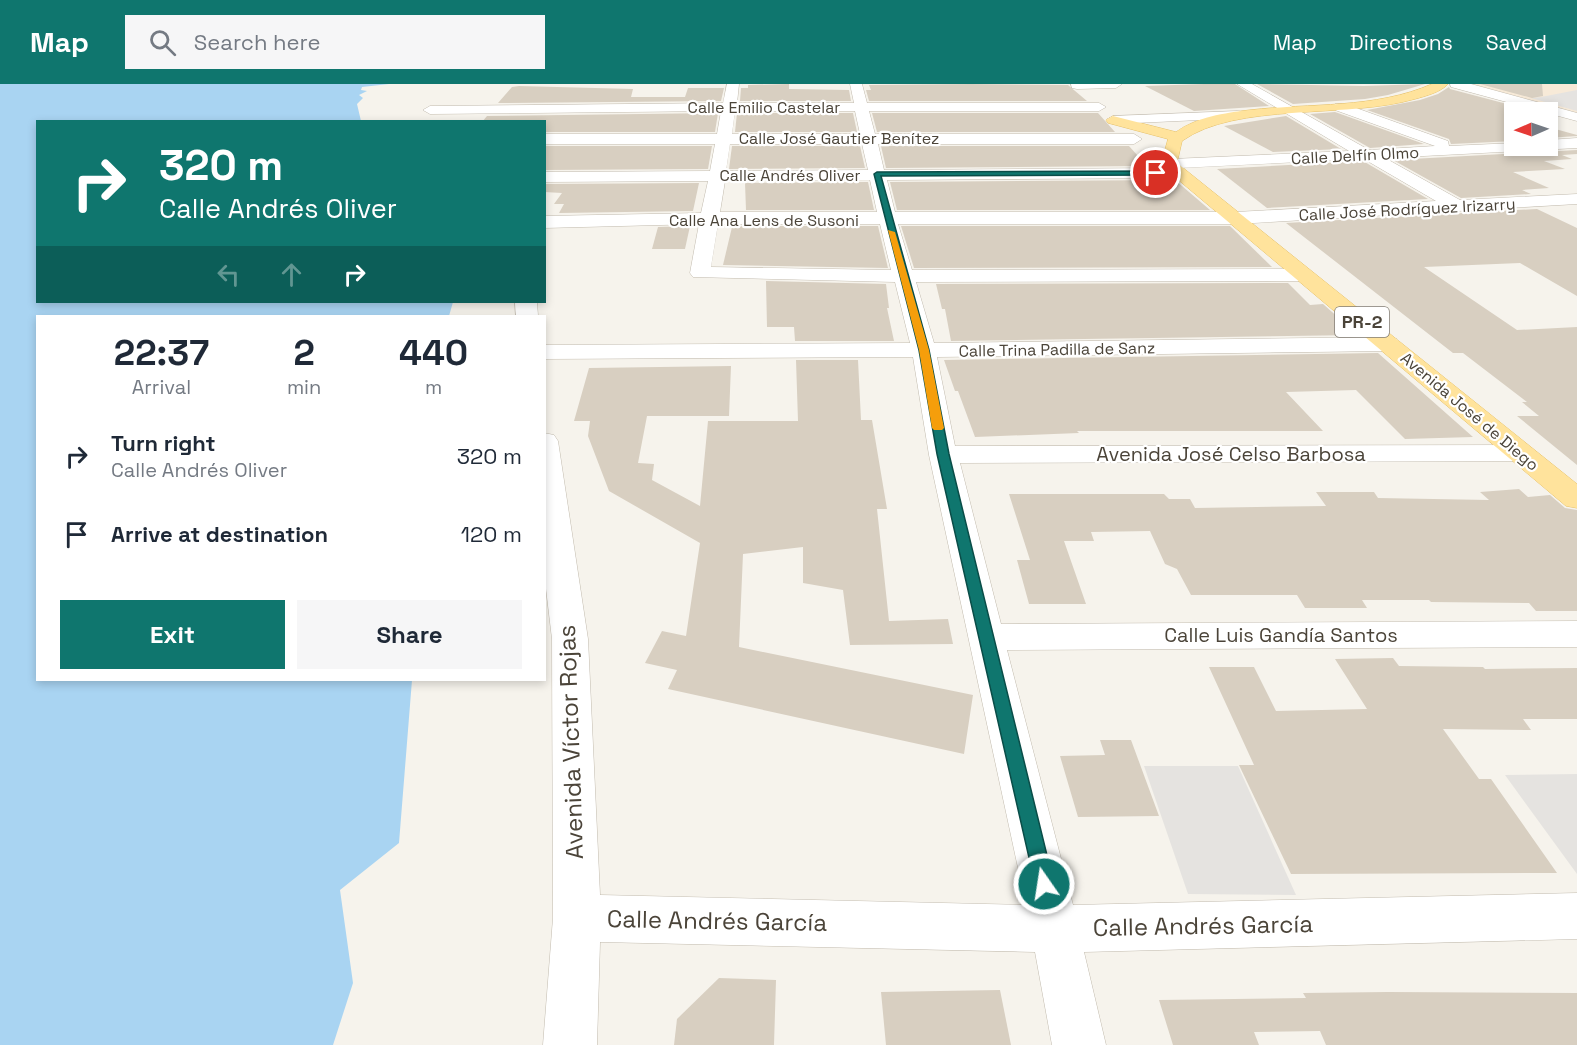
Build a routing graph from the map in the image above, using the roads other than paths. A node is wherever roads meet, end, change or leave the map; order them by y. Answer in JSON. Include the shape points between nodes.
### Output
{"nodes":[{"id":1,"x":733,"y":84,"type":"edge"},
{"id":2,"x":1077,"y":84,"type":"edge"},
{"id":3,"x":1116,"y":84,"type":"edge"},
{"id":4,"x":1243,"y":84,"type":"edge"},
{"id":5,"x":1442,"y":84,"type":"edge"},
{"id":6,"x":1456,"y":84,"type":"edge"},
{"id":7,"x":1497,"y":84,"type":"edge"},
{"id":8,"x":427,"y":93,"type":"dead end"},
{"id":9,"x":859,"y":95,"type":"edge"},
{"id":10,"x":1564,"y":99,"type":"dead end"},
{"id":11,"x":728,"y":107,"type":"junction"},
{"id":12,"x":1098,"y":107,"type":"junction"},
{"id":13,"x":1340,"y":107,"type":"junction"},
{"id":14,"x":1292,"y":111,"type":"junction"},
{"id":15,"x":1238,"y":115,"type":"junction"},
{"id":16,"x":434,"y":116,"type":"edge"},
{"id":17,"x":1577,"y":117,"type":"edge"},
{"id":18,"x":1113,"y":120,"type":"junction"},
{"id":19,"x":1178,"y":137,"type":"junction"},
{"id":20,"x":726,"y":138,"type":"junction"},
{"id":21,"x":869,"y":138,"type":"junction"},
{"id":22,"x":546,"y":139,"type":"edge"},
{"id":23,"x":1134,"y":139,"type":"junction"},
{"id":24,"x":1577,"y":144,"type":"edge"},
{"id":25,"x":1558,"y":145,"type":"edge"},
{"id":26,"x":1504,"y":148,"type":"edge"},
{"id":27,"x":1459,"y":150,"type":"junction"},
{"id":28,"x":1368,"y":154,"type":"junction"},
{"id":29,"x":1174,"y":168,"type":"junction"},
{"id":30,"x":877,"y":174,"type":"junction"},
{"id":31,"x":718,"y":175,"type":"junction"},
{"id":32,"x":546,"y":177,"type":"edge"},
{"id":33,"x":1577,"y":199,"type":"edge"},
{"id":34,"x":1457,"y":206,"type":"junction"},
{"id":35,"x":710,"y":218,"type":"junction"},
{"id":36,"x":1236,"y":218,"type":"junction"},
{"id":37,"x":888,"y":220,"type":"junction"},
{"id":38,"x":546,"y":222,"type":"edge"},
{"id":39,"x":1304,"y":275,"type":"junction"},
{"id":40,"x":903,"y":276,"type":"junction"},
{"id":41,"x":1389,"y":344,"type":"junction"},
{"id":42,"x":924,"y":350,"type":"junction"},
{"id":43,"x":546,"y":352,"type":"edge"},
{"id":44,"x":1520,"y":453,"type":"junction"},
{"id":45,"x":943,"y":454,"type":"junction"},
{"id":46,"x":546,"y":456,"type":"edge"},
{"id":47,"x":1577,"y":499,"type":"edge"},
{"id":48,"x":1577,"y":634,"type":"edge"},
{"id":49,"x":985,"y":637,"type":"junction"},
{"id":50,"x":1577,"y":916,"type":"edge"},
{"id":51,"x":577,"y":918,"type":"junction"},
{"id":52,"x":1055,"y":929,"type":"junction"},
{"id":53,"x":570,"y":1045,"type":"edge"},
{"id":54,"x":1079,"y":1045,"type":"edge"}],
"edges":[{"from":1,"to":11,"type":"street"},
{"from":2,"to":3,"type":"street"},
{"from":2,"to":12,"type":"street","name":"Avenida José de Diego"},
{"from":4,"to":14,"type":"street"},
{"from":5,"to":13,"type":"main road","via":[[1410,97]]},
{"from":6,"to":17,"type":"street"},
{"from":7,"to":10,"type":"street","via":[[1493,85],[1554,101]]},
{"from":8,"to":16,"type":"street","via":[[425,102]]},
{"from":9,"to":11,"type":"street","name":"Calle Emilio Castelar"},
{"from":9,"to":12,"type":"street","name":"Calle Emilio Castelar"},
{"from":9,"to":21,"type":"street"},
{"from":11,"to":16,"type":"street","name":"Calle Emilio Castelar"},
{"from":11,"to":20,"type":"street"},
{"from":12,"to":18,"type":"street","name":"Avenida José de Diego"},
{"from":13,"to":14,"type":"main road"},
{"from":13,"to":27,"type":"street"},
{"from":14,"to":15,"type":"main road"},
{"from":14,"to":28,"type":"street"},
{"from":15,"to":18,"type":"street"},
{"from":15,"to":19,"type":"main road","via":[[1207,122]]},
{"from":18,"to":19,"type":"main road"},
{"from":18,"to":23,"type":"street","name":"Avenida José de Diego"},
{"from":19,"to":29,"type":"main road","via":[[1171,148]]},
{"from":20,"to":21,"type":"street","name":"Calle José Gautier Benítez"},
{"from":20,"to":22,"type":"street","name":"Calle José Gautier Benítez"},
{"from":20,"to":31,"type":"street"},
{"from":21,"to":23,"type":"street","name":"Calle José Gautier Benítez"},
{"from":21,"to":30,"type":"street"},
{"from":23,"to":29,"type":"street","name":"Avenida José de Diego"},
{"from":24,"to":25,"type":"street"},
{"from":26,"to":27,"type":"street","name":"Calle Delfín Olmo"},
{"from":27,"to":28,"type":"street","name":"Calle Delfín Olmo"},
{"from":28,"to":29,"type":"street","name":"Calle Delfín Olmo"},
{"from":28,"to":34,"type":"street"},
{"from":29,"to":30,"type":"street","name":"Calle Andrés Oliver"},
{"from":29,"to":36,"type":"main road","name":"Avenida José de Diego","number":"PR-2"},
{"from":30,"to":31,"type":"street","name":"Calle Andrés Oliver"},
{"from":30,"to":37,"type":"street"},
{"from":31,"to":32,"type":"street","name":"Calle Andrés Oliver"},
{"from":31,"to":35,"type":"street"},
{"from":33,"to":34,"type":"street","name":"Calle José Rodríguez Irizarry"},
{"from":34,"to":36,"type":"street","name":"Calle José Rodríguez Irizarry"},
{"from":35,"to":37,"type":"street","name":"Calle Ana Lens de Susoni"},
{"from":35,"to":38,"type":"street","name":"Calle Ana Lens de Susoni"},
{"from":35,"to":40,"type":"street","via":[[700,273]]},
{"from":36,"to":37,"type":"street","name":"Calle Ana Lens de Susoni"},
{"from":36,"to":39,"type":"main road","name":"Avenida José de Diego","number":"PR-2"},
{"from":37,"to":40,"type":"street"},
{"from":39,"to":40,"type":"street"},
{"from":39,"to":41,"type":"main road","name":"Avenida José de Diego","number":"PR-2"},
{"from":40,"to":42,"type":"street"},
{"from":41,"to":42,"type":"street","name":"Calle Trina Padilla de Sanz"},
{"from":41,"to":44,"type":"main road","name":"Avenida José de Diego","number":"PR-2"},
{"from":42,"to":43,"type":"street","name":"Calle Trina Padilla de Sanz"},
{"from":42,"to":45,"type":"street"},
{"from":44,"to":45,"type":"street","name":"Avenida José Celso Barbosa"},
{"from":44,"to":47,"type":"main road","name":"Avenida José de Diego","number":"PR-2"},
{"from":45,"to":49,"type":"street"},
{"from":46,"to":51,"type":"street","name":"Avenida Víctor Rojas","via":[[570,639]]},
{"from":48,"to":49,"type":"street","name":"Calle Luis Gandía Santos"},
{"from":49,"to":52,"type":"street"},
{"from":50,"to":52,"type":"street","name":"Calle Andrés García"},
{"from":51,"to":52,"type":"street","name":"Calle Andrés García"},
{"from":51,"to":53,"type":"street","name":"Avenida Víctor Rojas"},
{"from":52,"to":54,"type":"street"}]}
